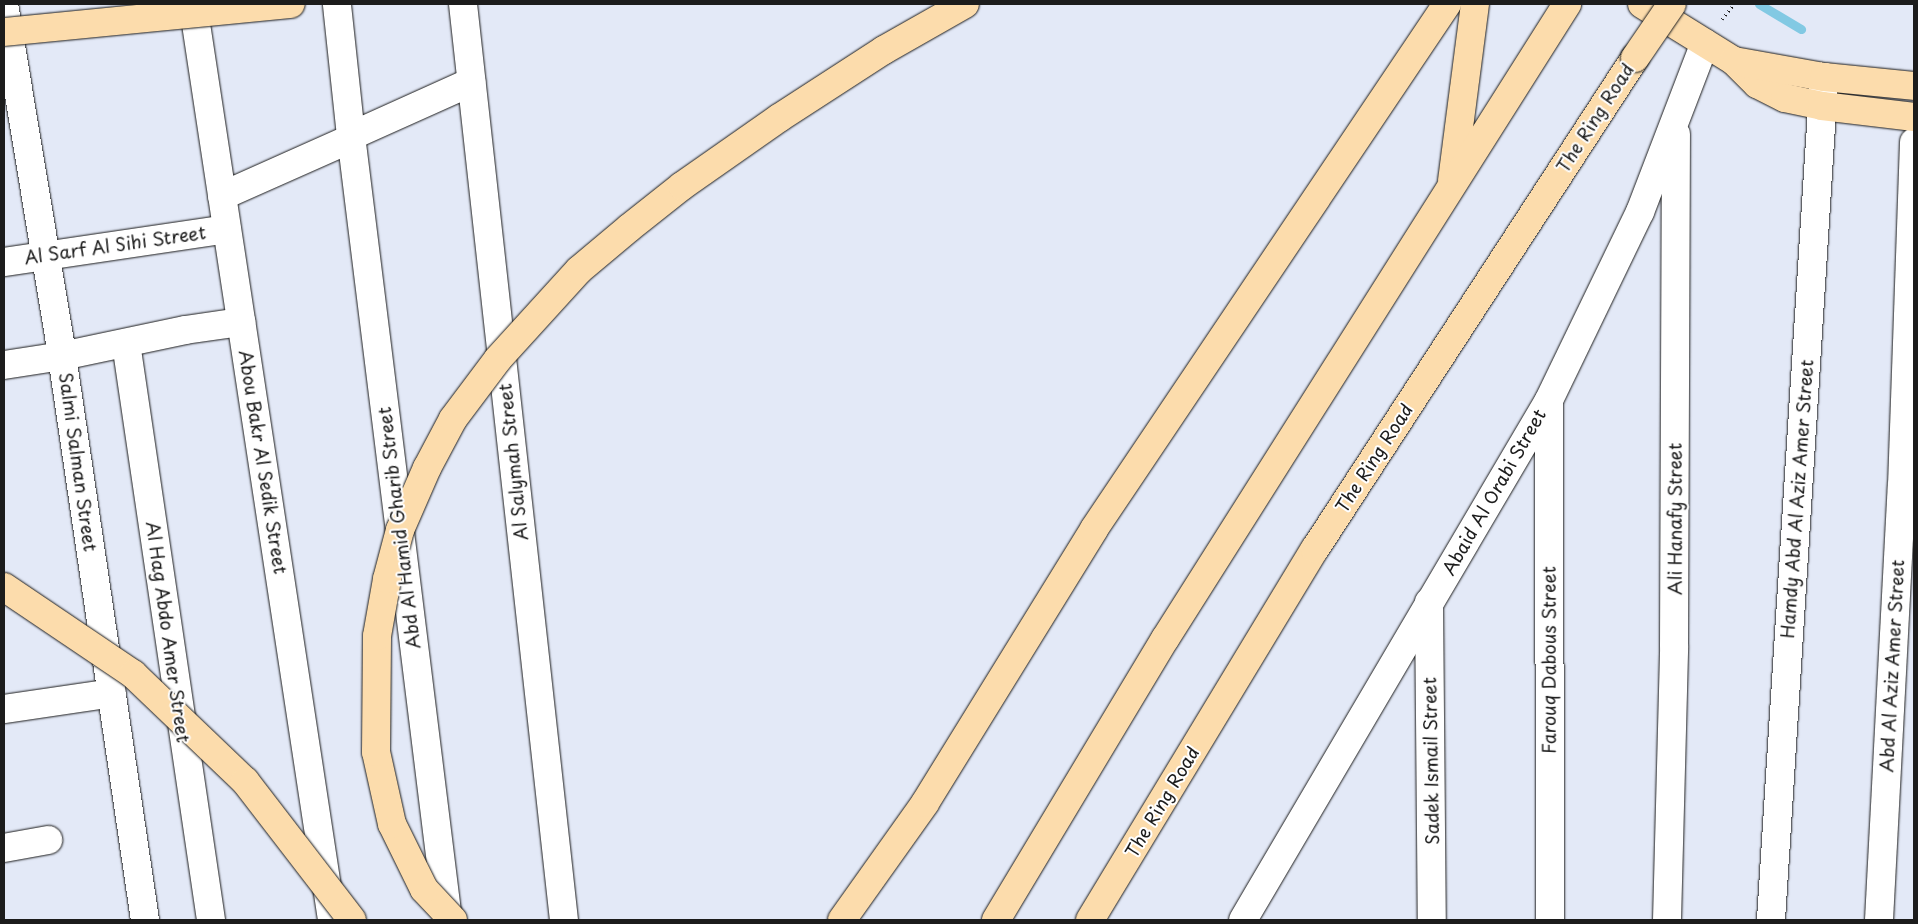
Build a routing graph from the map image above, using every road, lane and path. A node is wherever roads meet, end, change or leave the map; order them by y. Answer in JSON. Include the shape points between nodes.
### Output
{"nodes":[{"id":1,"x":4,"y":4,"type":"edge"},
{"id":2,"x":193,"y":4,"type":"edge"},
{"id":3,"x":291,"y":4,"type":"edge"},
{"id":4,"x":337,"y":4,"type":"edge"},
{"id":5,"x":463,"y":4,"type":"edge"},
{"id":6,"x":965,"y":4,"type":"edge"},
{"id":7,"x":1447,"y":4,"type":"edge"},
{"id":8,"x":1475,"y":4,"type":"edge"},
{"id":9,"x":1642,"y":4,"type":"edge"},
{"id":10,"x":1672,"y":4,"type":"edge"},
{"id":11,"x":1566,"y":5,"type":"edge"},
{"id":12,"x":4,"y":32,"type":"edge"},
{"id":13,"x":1705,"y":43,"type":"junction"},
{"id":14,"x":1734,"y":61,"type":"junction"},
{"id":15,"x":1824,"y":77,"type":"junction"},
{"id":16,"x":472,"y":82,"type":"junction"},
{"id":17,"x":1914,"y":86,"type":"edge"},
{"id":18,"x":1822,"y":106,"type":"junction"},
{"id":19,"x":1676,"y":118,"type":"junction"},
{"id":20,"x":1914,"y":118,"type":"edge"},
{"id":21,"x":351,"y":136,"type":"junction"},
{"id":22,"x":1914,"y":157,"type":"edge"},
{"id":23,"x":1451,"y":189,"type":"junction"},
{"id":24,"x":222,"y":196,"type":"junction"},
{"id":25,"x":227,"y":229,"type":"junction"},
{"id":26,"x":45,"y":256,"type":"junction"},
{"id":27,"x":4,"y":262,"type":"edge"},
{"id":28,"x":242,"y":322,"type":"junction"},
{"id":29,"x":126,"y":343,"type":"junction"},
{"id":30,"x":62,"y":356,"type":"junction"},
{"id":31,"x":4,"y":365,"type":"edge"},
{"id":32,"x":1548,"y":400,"type":"junction"},
{"id":33,"x":4,"y":587,"type":"edge"},
{"id":34,"x":1429,"y":602,"type":"junction"},
{"id":35,"x":112,"y":693,"type":"junction"},
{"id":36,"x":4,"y":708,"type":"edge"},
{"id":37,"x":48,"y":840,"type":"dead end"},
{"id":38,"x":4,"y":848,"type":"edge"},
{"id":39,"x":145,"y":920,"type":"edge"},
{"id":40,"x":211,"y":920,"type":"edge"},
{"id":41,"x":332,"y":920,"type":"edge"},
{"id":42,"x":352,"y":920,"type":"edge"},
{"id":43,"x":448,"y":920,"type":"edge"},
{"id":44,"x":453,"y":920,"type":"edge"},
{"id":45,"x":564,"y":920,"type":"edge"},
{"id":46,"x":842,"y":920,"type":"edge"},
{"id":47,"x":996,"y":920,"type":"edge"},
{"id":48,"x":1090,"y":920,"type":"edge"},
{"id":49,"x":1243,"y":920,"type":"edge"},
{"id":50,"x":1432,"y":920,"type":"edge"},
{"id":51,"x":1550,"y":920,"type":"edge"},
{"id":52,"x":1667,"y":920,"type":"edge"},
{"id":53,"x":1772,"y":920,"type":"edge"},
{"id":54,"x":1879,"y":920,"type":"edge"}],
"edges":[{"from":1,"to":26,"type":"street","name":"Salmi Salman Street"},
{"from":2,"to":24,"type":"street","name":"Abou Bakr Al Sedik Street"},
{"from":3,"to":12,"type":"main road","bridge":true},
{"from":4,"to":21,"type":"street","name":"Abd Al Hamid Gharib Street"},
{"from":5,"to":16,"type":"street","name":"Al Salymah Street"},
{"from":6,"to":44,"type":"main road","bridge":true,"via":[[884,50],[779,118],[628,228],[579,270],[498,359],[453,419],[400,530],[387,579],[376,636],[376,752],[392,824],[424,889]]},
{"from":7,"to":46,"type":"main road","via":[[1094,529],[925,803]]},
{"from":8,"to":23,"type":"main road"},
{"from":9,"to":13,"type":"main road"},
{"from":10,"to":48,"type":"main road","name":"The Ring Road","bridge":true,"via":[[1315,549]]},
{"from":11,"to":23,"type":"main road"},
{"from":13,"to":14,"type":"main road"},
{"from":13,"to":19,"type":"street","name":"Abaid Al Orabi Street"},
{"from":14,"to":15,"type":"main road"},
{"from":14,"to":18,"type":"main road","via":[[1757,84],[1778,94]]},
{"from":15,"to":17,"type":"main road"},
{"from":15,"to":18,"type":"street","name":"Hamdy Abd Al Aziz Amer Street"},
{"from":16,"to":21,"type":"street"},
{"from":16,"to":45,"type":"street","name":"Al Salymah Street"},
{"from":18,"to":20,"type":"main road"},
{"from":18,"to":53,"type":"street","name":"Hamdy Abd Al Aziz Amer Street"},
{"from":19,"to":32,"type":"street","name":"Abaid Al Orabi Street","via":[[1640,212]]},
{"from":19,"to":52,"type":"street","name":"Ali Hanafy Street","via":[[1674,636]]},
{"from":21,"to":24,"type":"street"},
{"from":21,"to":43,"type":"street","name":"Abd Al Hamid Gharib Street"},
{"from":22,"to":54,"type":"street","name":"Abd Al Aziz Amer Street","via":[[1902,486]]},
{"from":23,"to":47,"type":"main road","via":[[1165,639]]},
{"from":24,"to":25,"type":"street","name":"Abou Bakr Al Sedik Street"},
{"from":25,"to":26,"type":"street","name":"Al Sarf Al Sihi Street"},
{"from":25,"to":28,"type":"street","name":"Abou Bakr Al Sedik Street"},
{"from":26,"to":27,"type":"street","name":"Al Sarf Al Sihi Street"},
{"from":26,"to":30,"type":"street","name":"Salmi Salman Street"},
{"from":28,"to":29,"type":"street"},
{"from":28,"to":41,"type":"street","name":"Abou Bakr Al Sedik Street"},
{"from":29,"to":30,"type":"street"},
{"from":29,"to":40,"type":"street","name":"Al Hag Abdo Amer Street"},
{"from":30,"to":31,"type":"street"},
{"from":30,"to":35,"type":"street","name":"Salmi Salman Street"},
{"from":32,"to":34,"type":"street","name":"Abaid Al Orabi Street"},
{"from":32,"to":51,"type":"street","name":"Farouq Dabous Street"},
{"from":33,"to":42,"type":"main road","bridge":true,"via":[[133,674],[245,781]]},
{"from":34,"to":49,"type":"street","name":"Abaid Al Orabi Street"},
{"from":34,"to":50,"type":"street","name":"Sadek Ismail Street"},
{"from":35,"to":36,"type":"street"},
{"from":35,"to":39,"type":"street","name":"Salmi Salman Street"},
{"from":37,"to":38,"type":"street"}]}
